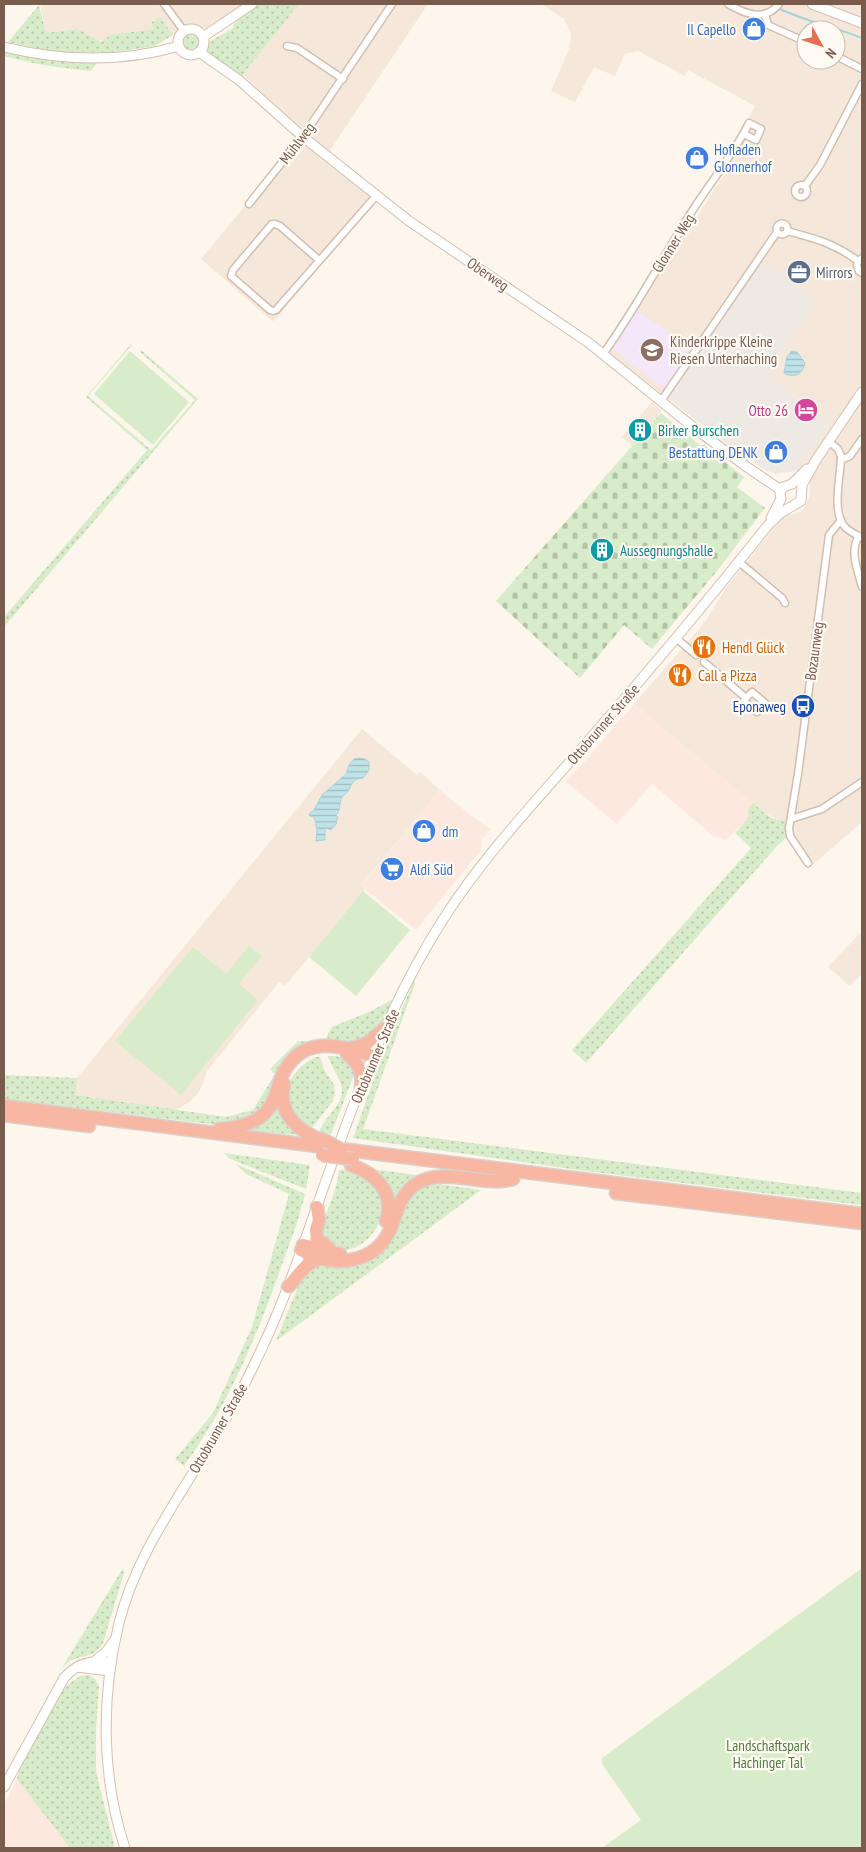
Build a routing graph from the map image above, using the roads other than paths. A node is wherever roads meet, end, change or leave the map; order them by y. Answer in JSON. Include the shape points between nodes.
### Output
{"nodes":[{"id":1,"x":164,"y":4,"type":"edge"},
{"id":2,"x":175,"y":4,"type":"edge"},
{"id":3,"x":252,"y":4,"type":"edge"},
{"id":4,"x":392,"y":4,"type":"edge"},
{"id":5,"x":728,"y":4,"type":"edge"},
{"id":6,"x":812,"y":4,"type":"edge"},
{"id":7,"x":776,"y":7,"type":"edge"},
{"id":8,"x":169,"y":10,"type":"junction"},
{"id":9,"x":765,"y":14,"type":"junction"},
{"id":10,"x":862,"y":23,"type":"edge"},
{"id":11,"x":184,"y":31,"type":"junction"},
{"id":12,"x":203,"y":37,"type":"junction"},
{"id":13,"x":796,"y":38,"type":"edge"},
{"id":14,"x":179,"y":46,"type":"junction"},
{"id":15,"x":287,"y":46,"type":"dead end"},
{"id":16,"x":4,"y":47,"type":"edge"},
{"id":17,"x":199,"y":52,"type":"junction"},
{"id":18,"x":846,"y":61,"type":"edge"},
{"id":19,"x":862,"y":68,"type":"edge"},
{"id":20,"x":343,"y":79,"type":"junction"},
{"id":21,"x":862,"y":84,"type":"edge"},
{"id":22,"x":744,"y":134,"type":"dead end"},
{"id":23,"x":302,"y":136,"type":"junction"},
{"id":24,"x":805,"y":186,"type":"dead end"},
{"id":25,"x":376,"y":196,"type":"junction"},
{"id":26,"x":249,"y":204,"type":"dead end"},
{"id":27,"x":319,"y":260,"type":"junction"},
{"id":28,"x":860,"y":260,"type":"edge"},
{"id":29,"x":862,"y":273,"type":"edge"},
{"id":30,"x":603,"y":354,"type":"junction"},
{"id":31,"x":862,"y":392,"type":"edge"},
{"id":32,"x":661,"y":401,"type":"junction"},
{"id":33,"x":862,"y":439,"type":"edge"},
{"id":34,"x":828,"y":442,"type":"junction"},
{"id":35,"x":816,"y":460,"type":"junction"},
{"id":36,"x":841,"y":460,"type":"junction"},
{"id":37,"x":792,"y":484,"type":"junction"},
{"id":38,"x":802,"y":492,"type":"junction"},
{"id":39,"x":781,"y":494,"type":"junction"},
{"id":40,"x":792,"y":506,"type":"junction"},
{"id":41,"x":841,"y":520,"type":"junction"},
{"id":42,"x":769,"y":524,"type":"junction"},
{"id":43,"x":860,"y":537,"type":"edge"},
{"id":44,"x":739,"y":562,"type":"junction"},
{"id":45,"x":862,"y":587,"type":"edge"},
{"id":46,"x":785,"y":603,"type":"dead end"},
{"id":47,"x":677,"y":639,"type":"junction"},
{"id":48,"x":696,"y":655,"type":"dead end"},
{"id":49,"x":704,"y":662,"type":"dead end"},
{"id":50,"x":746,"y":698,"type":"dead end"},
{"id":51,"x":862,"y":782,"type":"edge"},
{"id":52,"x":791,"y":819,"type":"junction"},
{"id":53,"x":808,"y":863,"type":"dead end"},
{"id":54,"x":385,"y":1028,"type":"junction"},
{"id":55,"x":349,"y":1051,"type":"junction"},
{"id":56,"x":372,"y":1060,"type":"junction"},
{"id":57,"x":360,"y":1087,"type":"junction"},
{"id":58,"x":4,"y":1106,"type":"edge"},
{"id":59,"x":4,"y":1115,"type":"edge"},
{"id":60,"x":181,"y":1130,"type":"junction"},
{"id":61,"x":321,"y":1152,"type":"junction"},
{"id":62,"x":353,"y":1158,"type":"junction"},
{"id":63,"x":513,"y":1180,"type":"junction"},
{"id":64,"x":317,"y":1207,"type":"junction"},
{"id":65,"x":862,"y":1214,"type":"edge"},
{"id":66,"x":862,"y":1223,"type":"edge"},
{"id":67,"x":302,"y":1248,"type":"junction"},
{"id":68,"x":338,"y":1254,"type":"junction"},
{"id":69,"x":318,"y":1259,"type":"junction"},
{"id":70,"x":288,"y":1287,"type":"junction"},
{"id":71,"x":116,"y":1638,"type":"junction"},
{"id":72,"x":96,"y":1660,"type":"junction"},
{"id":73,"x":77,"y":1667,"type":"junction"},
{"id":74,"x":111,"y":1667,"type":"junction"},
{"id":75,"x":4,"y":1787,"type":"edge"},
{"id":76,"x":125,"y":1848,"type":"edge"}],
"edges":[{"from":1,"to":8,"type":"street"},
{"from":2,"to":8,"type":"street"},
{"from":3,"to":12,"type":"main road"},
{"from":4,"to":20,"type":"street","name":"Mühlweg"},
{"from":5,"to":9,"type":"street","via":[[748,13]]},
{"from":6,"to":10,"type":"main road"},
{"from":7,"to":9,"type":"street"},
{"from":8,"to":11,"type":"street"},
{"from":9,"to":13,"type":"street","via":[[768,25]]},
{"from":11,"to":12,"type":"main road","via":[[195,30]]},
{"from":11,"to":14,"type":"main road","via":[[179,38]]},
{"from":12,"to":17,"type":"main road","via":[[204,44]]},
{"from":14,"to":16,"type":"main road","via":[[135,56],[88,59],[45,56]]},
{"from":14,"to":17,"type":"main road","via":[[187,54]]},
{"from":15,"to":20,"type":"street","via":[[297,48]]},
{"from":17,"to":23,"type":"main road","name":"Oberweg","via":[[239,80]]},
{"from":18,"to":19,"type":"street"},
{"from":20,"to":23,"type":"street","name":"Mühlweg"},
{"from":21,"to":24,"type":"street","via":[[820,165]]},
{"from":22,"to":30,"type":"street","name":"Glonner Weg"},
{"from":23,"to":25,"type":"main road","name":"Oberweg"},
{"from":23,"to":26,"type":"street","name":"Mühlweg"},
{"from":25,"to":27,"type":"street"},
{"from":25,"to":30,"type":"main road","name":"Oberweg"},
{"from":27,"to":27,"type":"street","via":[[273,311],[232,276],[233,270],[272,224],[280,226]]},
{"from":28,"to":29,"type":"street","via":[[858,269]]},
{"from":28,"to":32,"type":"street","via":[[824,240],[787,231],[781,224]]},
{"from":30,"to":32,"type":"main road","name":"Oberweg"},
{"from":31,"to":34,"type":"main road","name":"Ottobrunner Straße"},
{"from":32,"to":39,"type":"main road","name":"Oberweg"},
{"from":33,"to":36,"type":"street","via":[[850,456]]},
{"from":34,"to":35,"type":"main road","name":"Ottobrunner Straße"},
{"from":34,"to":36,"type":"street","via":[[838,449]]},
{"from":35,"to":37,"type":"main road","name":"Ottobrunner Straße"},
{"from":35,"to":38,"type":"main road","name":"Ottobrunner Straße","via":[[802,485]]},
{"from":36,"to":41,"type":"street","via":[[838,497]]},
{"from":37,"to":38,"type":"main road"},
{"from":37,"to":39,"type":"main road","name":"Ottobrunner Straße","via":[[786,485]]},
{"from":38,"to":40,"type":"main road","name":"Ottobrunner Straße","via":[[801,501]]},
{"from":39,"to":40,"type":"main road","via":[[785,504]]},
{"from":39,"to":42,"type":"main road","name":"Ottobrunner Straße"},
{"from":40,"to":42,"type":"main road","name":"Ottobrunner Straße"},
{"from":41,"to":43,"type":"street","via":[[844,527]]},
{"from":41,"to":52,"type":"street","name":"Bozaunweg","via":[[829,535]]},
{"from":42,"to":44,"type":"main road","name":"Ottobrunner Straße"},
{"from":43,"to":45,"type":"street","via":[[855,542],[854,554]]},
{"from":44,"to":46,"type":"street"},
{"from":44,"to":47,"type":"main road","name":"Ottobrunner Straße"},
{"from":47,"to":48,"type":"street"},
{"from":47,"to":54,"type":"main road","name":"Ottobrunner Straße","via":[[490,854],[440,925]]},
{"from":49,"to":50,"type":"street"},
{"from":51,"to":52,"type":"street","via":[[822,808]]},
{"from":52,"to":53,"type":"street","name":"Bozaunweg","via":[[790,836]]},
{"from":54,"to":55,"type":"highway","via":[[369,1043]]},
{"from":54,"to":56,"type":"main road","name":"Ottobrunner Straße"},
{"from":55,"to":56,"type":"highway"},
{"from":55,"to":57,"type":"highway","via":[[360,1071]]},
{"from":55,"to":60,"type":"highway","via":[[325,1044],[298,1054],[282,1077],[271,1105],[259,1118],[226,1129]]},
{"from":55,"to":61,"type":"highway","via":[[328,1049],[307,1054],[290,1072],[283,1088],[289,1117]]},
{"from":56,"to":57,"type":"main road","name":"Ottobrunner Straße"},
{"from":57,"to":64,"type":"main road","name":"Ottobrunner Straße"},
{"from":58,"to":60,"type":"highway"},
{"from":59,"to":61,"type":"highway"},
{"from":60,"to":61,"type":"highway"},
{"from":61,"to":62,"type":"highway","bridge":true},
{"from":61,"to":62,"type":"highway","bridge":true,"via":[[340,1149]]},
{"from":62,"to":63,"type":"highway"},
{"from":62,"to":65,"type":"highway"},
{"from":62,"to":68,"type":"highway","via":[[380,1183],[390,1207],[375,1242],[353,1254]]},
{"from":63,"to":66,"type":"highway"},
{"from":63,"to":69,"type":"highway","via":[[427,1179],[406,1193],[389,1231],[376,1249],[350,1261]]},
{"from":64,"to":67,"type":"main road","name":"Ottobrunner Straße"},
{"from":64,"to":68,"type":"highway","via":[[317,1239]]},
{"from":67,"to":68,"type":"highway"},
{"from":67,"to":69,"type":"highway"},
{"from":67,"to":70,"type":"main road","name":"Ottobrunner Straße"},
{"from":69,"to":70,"type":"highway","via":[[309,1262]]},
{"from":70,"to":71,"type":"main road","name":"Ottobrunner Straße","via":[[236,1402],[145,1553],[124,1604]]},
{"from":71,"to":72,"type":"main road"},
{"from":71,"to":74,"type":"main road","name":"Ottobrunner Straße"},
{"from":72,"to":73,"type":"main road"},
{"from":72,"to":74,"type":"main road"},
{"from":73,"to":74,"type":"main road"},
{"from":73,"to":75,"type":"main road","via":[[68,1672],[59,1684]]},
{"from":74,"to":76,"type":"main road","name":"Ottobrunner Straße","via":[[107,1764]]}]}
